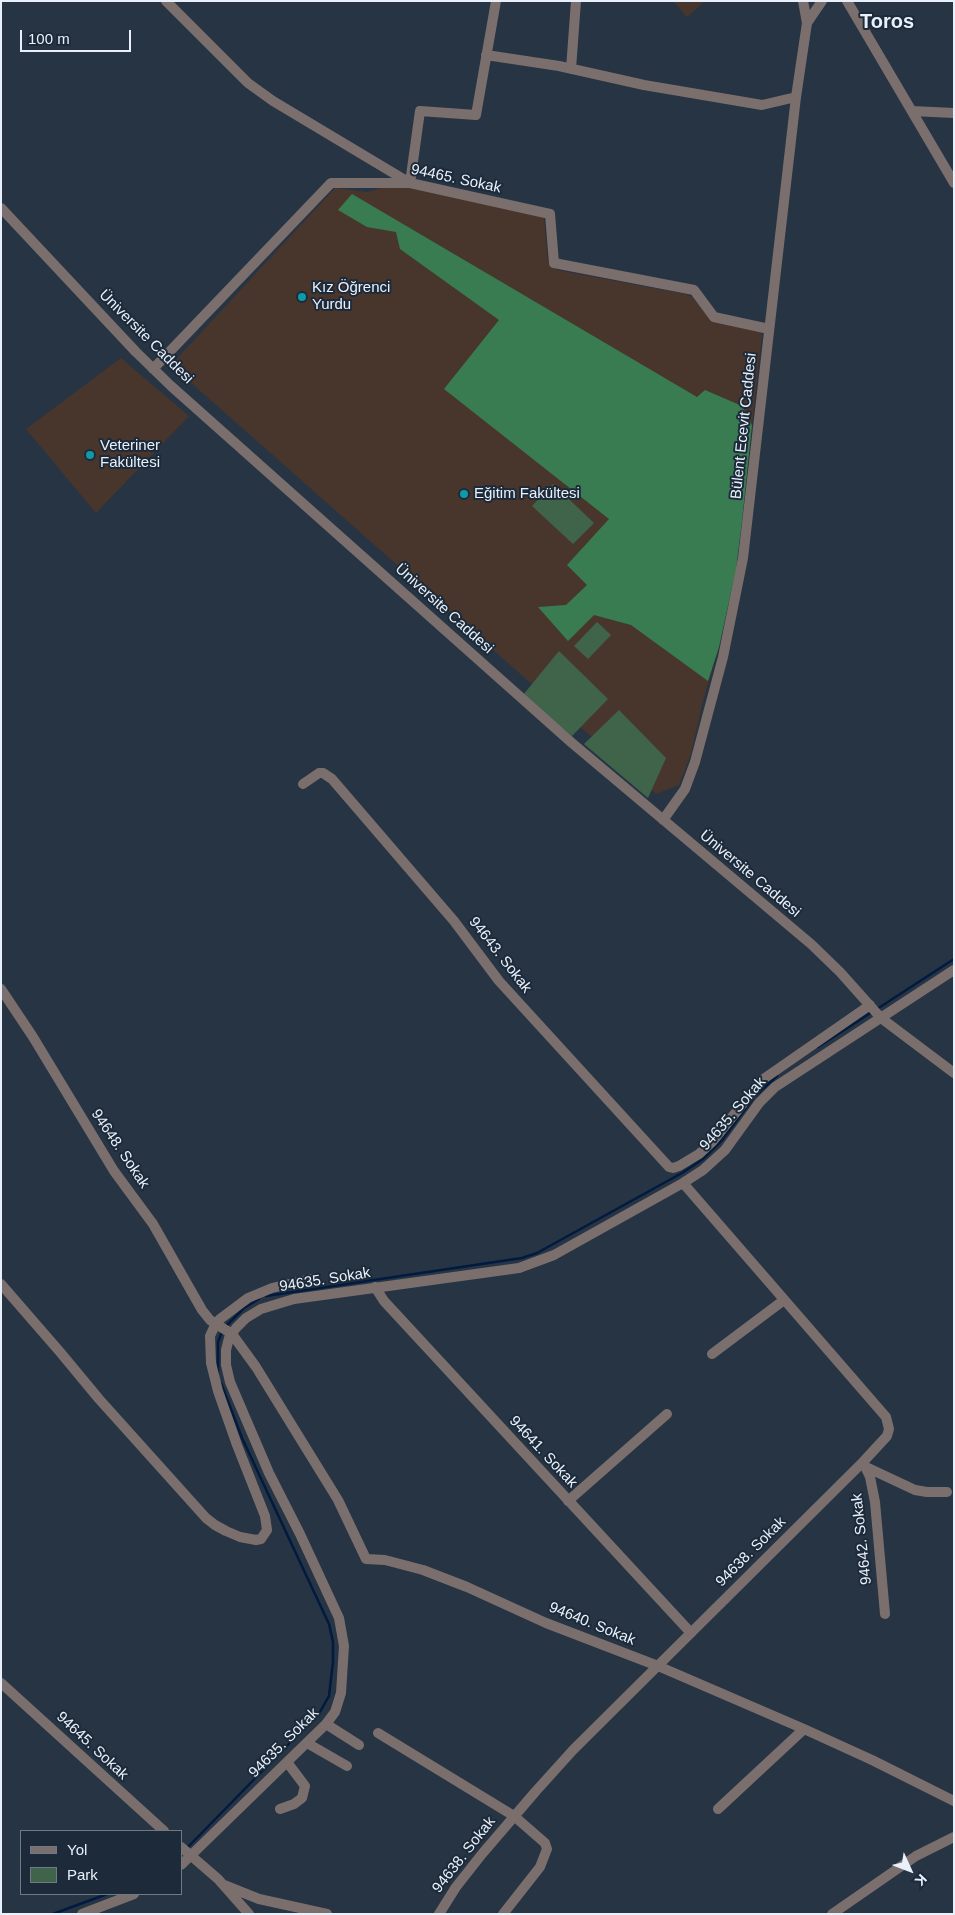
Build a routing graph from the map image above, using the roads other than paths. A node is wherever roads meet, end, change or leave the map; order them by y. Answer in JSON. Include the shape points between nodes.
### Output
{"nodes":[{"id":1,"x":166,"y":1,"type":"edge"},
{"id":2,"x":496,"y":1,"type":"edge"},
{"id":3,"x":576,"y":1,"type":"edge"},
{"id":4,"x":803,"y":1,"type":"edge"},
{"id":5,"x":822,"y":1,"type":"edge"},
{"id":6,"x":847,"y":1,"type":"edge"},
{"id":7,"x":808,"y":22,"type":"junction"},
{"id":8,"x":486,"y":55,"type":"junction"},
{"id":9,"x":571,"y":69,"type":"junction"},
{"id":10,"x":796,"y":97,"type":"junction"},
{"id":11,"x":912,"y":112,"type":"junction"},
{"id":12,"x":954,"y":113,"type":"edge"},
{"id":13,"x":410,"y":182,"type":"junction"},
{"id":14,"x":954,"y":183,"type":"edge"},
{"id":15,"x":1,"y":208,"type":"edge"},
{"id":16,"x":769,"y":329,"type":"junction"},
{"id":17,"x":153,"y":369,"type":"junction"},
{"id":18,"x":303,"y":784,"type":"dead end"},
{"id":19,"x":662,"y":820,"type":"junction"},
{"id":20,"x":954,"y":970,"type":"edge"},
{"id":21,"x":1,"y":989,"type":"edge"},
{"id":22,"x":870,"y":1005,"type":"junction"},
{"id":23,"x":881,"y":1018,"type":"junction"},
{"id":24,"x":954,"y":1073,"type":"edge"},
{"id":25,"x":673,"y":1168,"type":"joint"},
{"id":26,"x":683,"y":1183,"type":"junction"},
{"id":27,"x":311,"y":1279,"type":"dead end"},
{"id":28,"x":1,"y":1284,"type":"edge"},
{"id":29,"x":375,"y":1287,"type":"junction"},
{"id":30,"x":784,"y":1300,"type":"junction"},
{"id":31,"x":216,"y":1323,"type":"junction"},
{"id":32,"x":232,"y":1334,"type":"junction"},
{"id":33,"x":712,"y":1354,"type":"dead end"},
{"id":34,"x":667,"y":1414,"type":"dead end"},
{"id":35,"x":865,"y":1465,"type":"junction"},
{"id":36,"x":947,"y":1492,"type":"dead end"},
{"id":37,"x":568,"y":1501,"type":"junction"},
{"id":38,"x":366,"y":1559,"type":"joint"},
{"id":39,"x":885,"y":1614,"type":"dead end"},
{"id":40,"x":691,"y":1634,"type":"junction"},
{"id":41,"x":658,"y":1666,"type":"junction"},
{"id":42,"x":1,"y":1683,"type":"edge"},
{"id":43,"x":326,"y":1724,"type":"junction"},
{"id":44,"x":804,"y":1729,"type":"junction"},
{"id":45,"x":378,"y":1733,"type":"dead end"},
{"id":46,"x":307,"y":1743,"type":"junction"},
{"id":47,"x":359,"y":1745,"type":"dead end"},
{"id":48,"x":287,"y":1762,"type":"junction"},
{"id":49,"x":347,"y":1766,"type":"dead end"},
{"id":50,"x":954,"y":1802,"type":"edge"},
{"id":51,"x":280,"y":1809,"type":"dead end"},
{"id":52,"x":718,"y":1809,"type":"dead end"},
{"id":53,"x":514,"y":1816,"type":"junction"},
{"id":54,"x":163,"y":1830,"type":"edge"},
{"id":55,"x":954,"y":1837,"type":"edge"},
{"id":56,"x":185,"y":1851,"type":"edge"},
{"id":57,"x":224,"y":1885,"type":"junction"},
{"id":58,"x":131,"y":1895,"type":"edge"},
{"id":59,"x":82,"y":1914,"type":"edge"},
{"id":60,"x":249,"y":1914,"type":"edge"},
{"id":61,"x":326,"y":1914,"type":"edge"},
{"id":62,"x":439,"y":1914,"type":"edge"},
{"id":63,"x":503,"y":1914,"type":"edge"},
{"id":64,"x":832,"y":1914,"type":"edge"}],
"edges":[{"from":1,"to":13,"type":"street","via":[[248,83]]},
{"from":2,"to":8,"type":"street"},
{"from":3,"to":9,"type":"street"},
{"from":4,"to":7,"type":"street","name":"Bülent Ecevit Caddesi"},
{"from":5,"to":7,"type":"street","name":"Bülent Ecevit Caddesi"},
{"from":6,"to":11,"type":"street"},
{"from":7,"to":10,"type":"street","name":"Bülent Ecevit Caddesi"},
{"from":8,"to":9,"type":"street"},
{"from":8,"to":13,"type":"street","via":[[476,115],[420,112]]},
{"from":9,"to":10,"type":"street","via":[[762,105]]},
{"from":10,"to":16,"type":"street","name":"Bülent Ecevit Caddesi"},
{"from":11,"to":12,"type":"street"},
{"from":11,"to":14,"type":"street"},
{"from":13,"to":16,"type":"street","name":"94465. Sokak","via":[[550,214],[554,262],[694,290],[714,317]]},
{"from":13,"to":17,"type":"street","name":"94465. Sokak","via":[[331,183]]},
{"from":15,"to":17,"type":"street","name":"Üniversite Caddesi"},
{"from":16,"to":19,"type":"street","name":"Bülent Ecevit Caddesi","via":[[747,530],[732,615],[695,762],[685,789]]},
{"from":17,"to":19,"type":"street","name":"Üniversite Caddesi"},
{"from":18,"to":25,"type":"street","name":"94643. Sokak","via":[[319,773],[332,779],[454,921],[499,982],[661,1159]]},
{"from":19,"to":22,"type":"street","name":"Üniversite Caddesi","via":[[810,944]]},
{"from":20,"to":23,"type":"street","name":"94635. Sokak"},
{"from":21,"to":31,"type":"street","name":"94648. Sokak","via":[[114,1171],[153,1224],[202,1310]]},
{"from":22,"to":23,"type":"street","name":"Üniversite Caddesi"},
{"from":22,"to":25,"type":"street","name":"94635. Sokak","via":[[762,1080],[712,1142],[691,1160]]},
{"from":23,"to":24,"type":"street","name":"Üniversite Caddesi"},
{"from":23,"to":26,"type":"street","name":"94635. Sokak","via":[[774,1087],[725,1150]]},
{"from":26,"to":29,"type":"street","name":"94635. Sokak","via":[[531,1265]]},
{"from":26,"to":30,"type":"street","name":"94638. Sokak"},
{"from":27,"to":31,"type":"street","via":[[255,1295]]},
{"from":28,"to":31,"type":"street","via":[[206,1518],[240,1537],[261,1539],[267,1530],[266,1516],[227,1417],[211,1363],[210,1336]]},
{"from":29,"to":32,"type":"street","name":"94635. Sokak","via":[[274,1304],[253,1313]]},
{"from":29,"to":37,"type":"street","name":"94641. Sokak","via":[[384,1301]]},
{"from":30,"to":33,"type":"street"},
{"from":30,"to":35,"type":"street","name":"94638. Sokak","via":[[886,1418],[887,1436]]},
{"from":31,"to":32,"type":"street","name":"94648. Sokak"},
{"from":32,"to":38,"type":"street","name":"94648. Sokak","via":[[338,1500]]},
{"from":32,"to":43,"type":"street","name":"94635. Sokak","via":[[227,1343],[226,1358],[230,1382],[269,1473],[332,1600],[342,1632],[342,1693]]},
{"from":34,"to":37,"type":"street"},
{"from":35,"to":36,"type":"street","via":[[921,1492]]},
{"from":35,"to":39,"type":"street","name":"94642. Sokak","via":[[875,1502]]},
{"from":35,"to":40,"type":"street","name":"94638. Sokak"},
{"from":37,"to":40,"type":"street","name":"94641. Sokak"},
{"from":38,"to":41,"type":"street","name":"94640. Sokak","via":[[385,1560],[423,1570],[573,1634]]},
{"from":40,"to":41,"type":"street","name":"94638. Sokak"},
{"from":41,"to":44,"type":"street","name":"94640. Sokak"},
{"from":41,"to":53,"type":"street","name":"94638. Sokak","via":[[573,1750]]},
{"from":42,"to":54,"type":"street","name":"94645. Sokak"},
{"from":43,"to":46,"type":"street","name":"94635. Sokak"},
{"from":43,"to":47,"type":"street"},
{"from":44,"to":50,"type":"street","name":"94640. Sokak"},
{"from":44,"to":52,"type":"street"},
{"from":45,"to":53,"type":"street","name":"94638. Sokak"},
{"from":46,"to":48,"type":"street","name":"94635. Sokak"},
{"from":46,"to":49,"type":"street"},
{"from":48,"to":51,"type":"street","via":[[305,1786],[302,1798]]},
{"from":48,"to":56,"type":"street","name":"94635. Sokak"},
{"from":53,"to":62,"type":"street","name":"94638. Sokak","via":[[456,1887]]},
{"from":53,"to":63,"type":"street","via":[[545,1842],[547,1849],[536,1873]]},
{"from":55,"to":64,"type":"street","via":[[916,1856]]},
{"from":56,"to":57,"type":"street"},
{"from":57,"to":60,"type":"street"},
{"from":57,"to":61,"type":"street","via":[[259,1899]]},
{"from":58,"to":59,"type":"street"}]}
